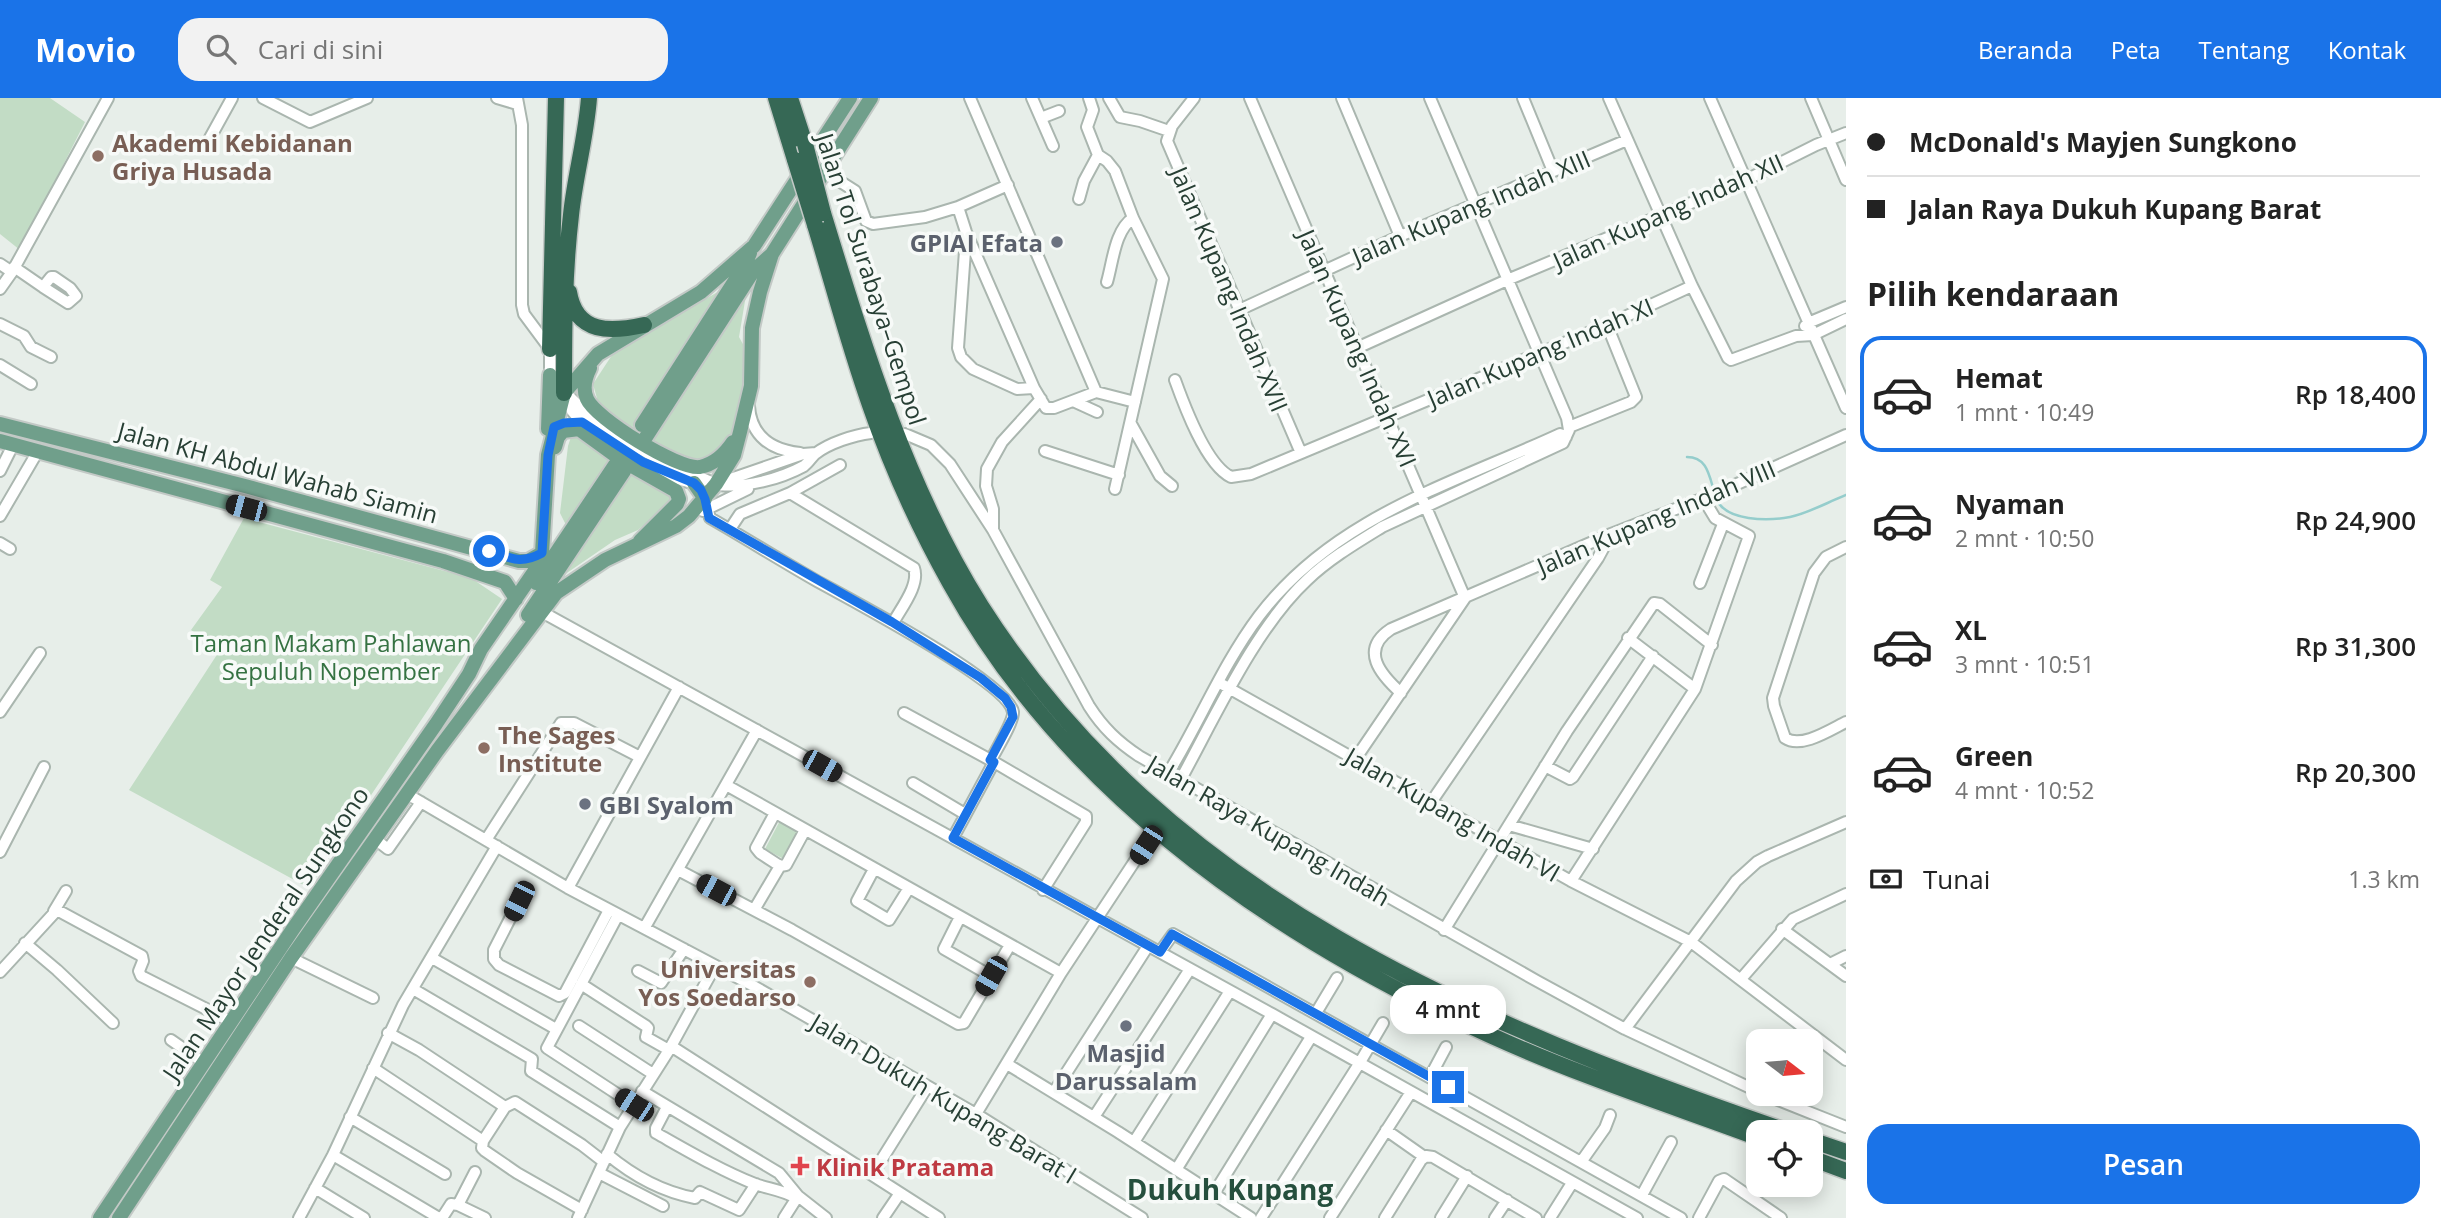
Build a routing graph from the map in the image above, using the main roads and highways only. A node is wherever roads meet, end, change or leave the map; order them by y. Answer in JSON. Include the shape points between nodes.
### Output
{"nodes":[{"id":1,"x":556,"y":98,"type":"edge"},
{"id":2,"x":589,"y":98,"type":"edge"},
{"id":3,"x":776,"y":98,"type":"edge"},
{"id":4,"x":790,"y":98,"type":"edge"},
{"id":5,"x":850,"y":98,"type":"edge"},
{"id":6,"x":871,"y":98,"type":"edge"},
{"id":7,"x":819,"y":219,"type":"junction"},
{"id":8,"x":754,"y":246,"type":"junction"},
{"id":9,"x":772,"y":254,"type":"junction"},
{"id":10,"x":568,"y":272,"type":"junction"},
{"id":11,"x":644,"y":325,"type":"junction"},
{"id":12,"x":550,"y":349,"type":"road end"},
{"id":13,"x":605,"y":349,"type":"junction"},
{"id":14,"x":550,"y":375,"type":"road end"},
{"id":15,"x":564,"y":393,"type":"junction"},
{"id":16,"x":4,"y":425,"type":"edge"},
{"id":17,"x":740,"y":432,"type":"junction"},
{"id":18,"x":6,"y":443,"type":"edge"},
{"id":19,"x":548,"y":455,"type":"junction"},
{"id":20,"x":547,"y":479,"type":"junction"},
{"id":21,"x":694,"y":483,"type":"road end"},
{"id":22,"x":304,"y":502,"type":"junction"},
{"id":23,"x":707,"y":504,"type":"junction"},
{"id":24,"x":298,"y":522,"type":"junction"},
{"id":25,"x":638,"y":544,"type":"junction"},
{"id":26,"x":489,"y":551,"type":"junction"},
{"id":27,"x":542,"y":553,"type":"junction"},
{"id":28,"x":481,"y":573,"type":"junction"},
{"id":29,"x":516,"y":599,"type":"junction"},
{"id":30,"x":469,"y":674,"type":"junction"},
{"id":31,"x":488,"y":682,"type":"junction"},
{"id":32,"x":286,"y":955,"type":"junction"},
{"id":33,"x":1756,"y":1120,"type":"edge"},
{"id":34,"x":1746,"y":1133,"type":"edge"},
{"id":35,"x":1823,"y":1144,"type":"edge"},
{"id":36,"x":1846,"y":1152,"type":"edge"},
{"id":37,"x":1823,"y":1162,"type":"edge"},
{"id":38,"x":1846,"y":1171,"type":"edge"},
{"id":39,"x":100,"y":1218,"type":"edge"},
{"id":40,"x":119,"y":1218,"type":"edge"}],
"edges":[{"from":1,"to":12,"type":"highway"},
{"from":2,"to":10,"type":"highway","via":[[571,215]]},
{"from":3,"to":7,"type":"highway","name":"Jalan Tol Surabaya–Gempol","bridge":true},
{"from":4,"to":7,"type":"highway","name":"Jalan Tol Surabaya–Gempol","bridge":true,"via":[[805,144]]},
{"from":5,"to":8,"type":"main road"},
{"from":6,"to":9,"type":"main road"},
{"from":7,"to":33,"type":"highway","name":"Jalan Tol Surabaya–Gempol","via":[[899,437],[939,530],[982,606],[1038,687],[1111,768],[1233,871],[1344,944],[1524,1033]]},
{"from":7,"to":34,"type":"highway","name":"Jalan Tol Surabaya–Gempol","via":[[869,402],[932,550],[980,633],[1030,702],[1108,786],[1232,890],[1338,957],[1512,1045]]},
{"from":8,"to":9,"type":"main road","via":[[642,435],[754,270]]},
{"from":8,"to":11,"type":"main road","via":[[701,292]]},
{"from":9,"to":17,"type":"main road","via":[[752,328],[751,386]]},
{"from":10,"to":11,"type":"highway","via":[[569,296],[588,323],[604,330]]},
{"from":10,"to":15,"type":"highway"},
{"from":11,"to":13,"type":"main road"},
{"from":13,"to":15,"type":"main road"},
{"from":13,"to":17,"type":"main road","via":[[588,372],[585,395],[591,406],[637,440],[675,461],[697,467],[724,454]]},
{"from":14,"to":19,"type":"main road"},
{"from":15,"to":19,"type":"main road"},
{"from":16,"to":18,"type":"main road"},
{"from":16,"to":22,"type":"main road","name":"Jalan KH Abdul Wahab Siamin"},
{"from":17,"to":23,"type":"main road","via":[[734,455]]},
{"from":18,"to":24,"type":"main road","name":"Jalan KH Abdul Wahab Siamin"},
{"from":19,"to":20,"type":"main road"},
{"from":20,"to":25,"type":"main road","via":[[558,438],[573,428],[671,487],[678,494],[677,504]]},
{"from":20,"to":27,"type":"main road"},
{"from":21,"to":23,"type":"main road"},
{"from":22,"to":24,"type":"main road"},
{"from":22,"to":26,"type":"main road","name":"Jalan KH Abdul Wahab Siamin"},
{"from":23,"to":25,"type":"main road"},
{"from":24,"to":28,"type":"main road","name":"Jalan KH Abdul Wahab Siamin"},
{"from":25,"to":31,"type":"main road","via":[[556,593]]},
{"from":26,"to":27,"type":"main road","name":"Jalan KH Abdul Wahab Siamin","via":[[519,561]]},
{"from":26,"to":28,"type":"main road","via":[[491,563]]},
{"from":27,"to":29,"type":"main road"},
{"from":28,"to":29,"type":"main road","name":"Jalan KH Abdul Wahab Siamin","via":[[505,582]]},
{"from":29,"to":30,"type":"main road"},
{"from":30,"to":31,"type":"main road","via":[[489,654],[620,468]]},
{"from":30,"to":32,"type":"main road","name":"Jalan Mayor Jenderal Sungkono"},
{"from":31,"to":32,"type":"main road","name":"Jalan Mayor Jenderal Sungkono"},
{"from":32,"to":39,"type":"main road","name":"Jalan Mayor Jenderal Sungkono","via":[[232,1022]]},
{"from":32,"to":40,"type":"main road","name":"Jalan Mayor Jenderal Sungkono"},
{"from":35,"to":36,"type":"highway"},
{"from":37,"to":38,"type":"highway"}]}
